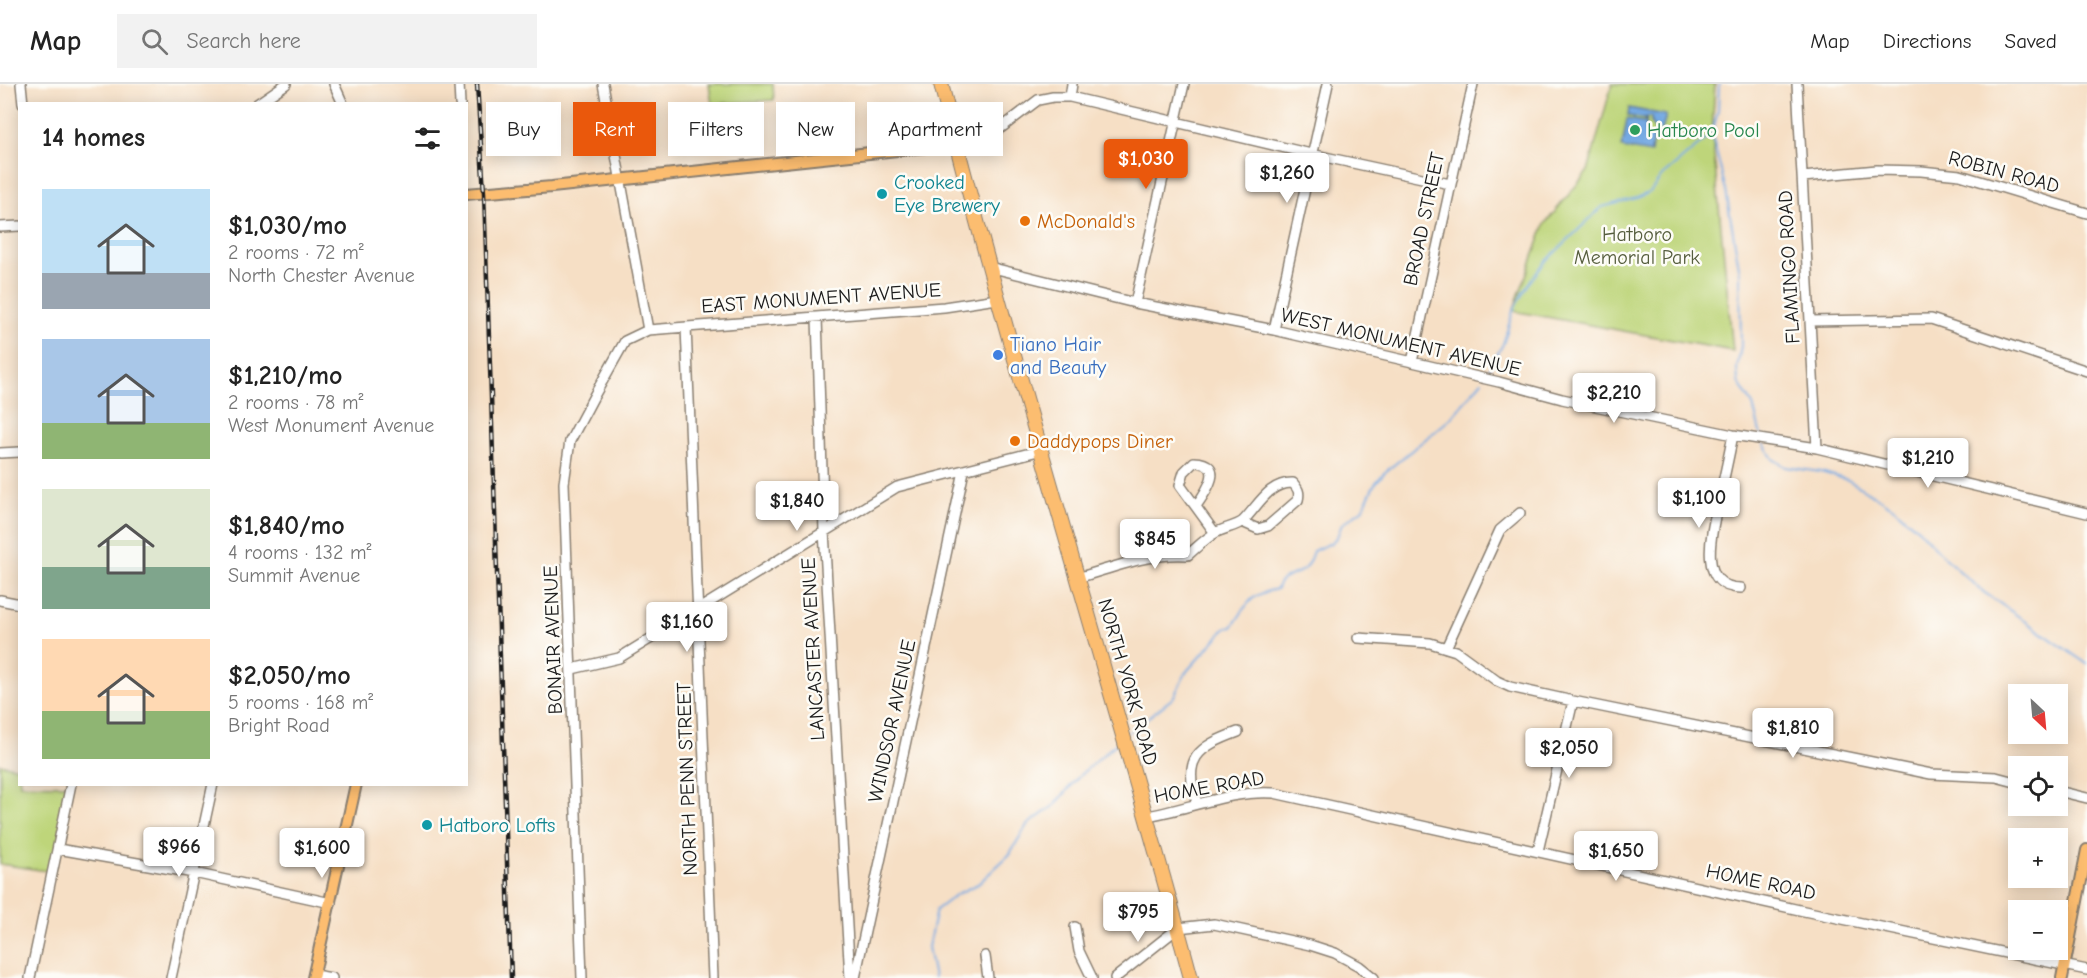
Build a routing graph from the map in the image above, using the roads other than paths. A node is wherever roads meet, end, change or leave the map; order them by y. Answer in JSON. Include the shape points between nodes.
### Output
{"nodes":[{"id":1,"x":21,"y":84,"type":"edge"},
{"id":2,"x":286,"y":84,"type":"edge"},
{"id":3,"x":334,"y":84,"type":"edge"},
{"id":4,"x":459,"y":84,"type":"edge"},
{"id":5,"x":603,"y":84,"type":"edge"},
{"id":6,"x":941,"y":84,"type":"edge"},
{"id":7,"x":1072,"y":84,"type":"edge"},
{"id":8,"x":1184,"y":84,"type":"edge"},
{"id":9,"x":1328,"y":84,"type":"edge"},
{"id":10,"x":1473,"y":84,"type":"edge"},
{"id":11,"x":1797,"y":84,"type":"edge"},
{"id":12,"x":1070,"y":97,"type":"junction"},
{"id":13,"x":22,"y":102,"type":"edge"},
{"id":14,"x":260,"y":102,"type":"edge"},
{"id":15,"x":341,"y":102,"type":"edge"},
{"id":16,"x":460,"y":102,"type":"edge"},
{"id":17,"x":946,"y":102,"type":"edge"},
{"id":18,"x":1174,"y":122,"type":"junction"},
{"id":19,"x":1003,"y":126,"type":"edge"},
{"id":20,"x":867,"y":153,"type":"edge"},
{"id":21,"x":1311,"y":154,"type":"junction"},
{"id":22,"x":960,"y":156,"type":"edge"},
{"id":23,"x":1803,"y":177,"type":"junction"},
{"id":24,"x":620,"y":180,"type":"junction"},
{"id":25,"x":1450,"y":184,"type":"junction"},
{"id":26,"x":468,"y":194,"type":"edge"},
{"id":27,"x":2087,"y":213,"type":"edge"},
{"id":28,"x":18,"y":226,"type":"edge"},
{"id":29,"x":0,"y":227,"type":"edge"},
{"id":30,"x":989,"y":267,"type":"junction"},
{"id":31,"x":997,"y":299,"type":"junction"},
{"id":32,"x":1135,"y":303,"type":"junction"},
{"id":33,"x":817,"y":318,"type":"junction"},
{"id":34,"x":1810,"y":321,"type":"junction"},
{"id":35,"x":686,"y":327,"type":"junction"},
{"id":36,"x":648,"y":330,"type":"junction"},
{"id":37,"x":1274,"y":330,"type":"junction"},
{"id":38,"x":1412,"y":362,"type":"junction"},
{"id":39,"x":2087,"y":372,"type":"edge"},
{"id":40,"x":1733,"y":435,"type":"junction"},
{"id":41,"x":1817,"y":448,"type":"junction"},
{"id":42,"x":1042,"y":450,"type":"junction"},
{"id":43,"x":18,"y":452,"type":"edge"},
{"id":44,"x":0,"y":453,"type":"edge"},
{"id":45,"x":964,"y":471,"type":"junction"},
{"id":46,"x":1196,"y":506,"type":"junction"},
{"id":47,"x":1520,"y":513,"type":"dead end"},
{"id":48,"x":2087,"y":513,"type":"edge"},
{"id":49,"x":1242,"y":522,"type":"junction"},
{"id":50,"x":824,"y":531,"type":"junction"},
{"id":51,"x":1215,"y":533,"type":"junction"},
{"id":52,"x":1077,"y":579,"type":"junction"},
{"id":53,"x":1741,"y":588,"type":"dead end"},
{"id":54,"x":0,"y":600,"type":"edge"},
{"id":55,"x":18,"y":604,"type":"edge"},
{"id":56,"x":699,"y":610,"type":"junction"},
{"id":57,"x":1358,"y":638,"type":"dead end"},
{"id":58,"x":1446,"y":648,"type":"junction"},
{"id":59,"x":572,"y":669,"type":"junction"},
{"id":60,"x":1573,"y":701,"type":"junction"},
{"id":61,"x":1238,"y":732,"type":"dead end"},
{"id":62,"x":2008,"y":780,"type":"edge"},
{"id":63,"x":71,"y":786,"type":"edge"},
{"id":64,"x":213,"y":786,"type":"edge"},
{"id":65,"x":356,"y":786,"type":"edge"},
{"id":66,"x":2068,"y":793,"type":"edge"},
{"id":67,"x":2087,"y":798,"type":"edge"},
{"id":68,"x":1197,"y":803,"type":"junction"},
{"id":69,"x":1147,"y":816,"type":"junction"},
{"id":70,"x":58,"y":849,"type":"junction"},
{"id":71,"x":2087,"y":850,"type":"edge"},
{"id":72,"x":1538,"y":851,"type":"junction"},
{"id":73,"x":194,"y":873,"type":"junction"},
{"id":74,"x":331,"y":903,"type":"junction"},
{"id":75,"x":1075,"y":927,"type":"dead end"},
{"id":76,"x":1178,"y":928,"type":"junction"},
{"id":77,"x":985,"y":956,"type":"dead end"},
{"id":78,"x":2065,"y":965,"type":"junction"},
{"id":79,"x":2087,"y":970,"type":"edge"},
{"id":80,"x":313,"y":976,"type":"edge"},
{"id":81,"x":30,"y":978,"type":"edge"},
{"id":82,"x":171,"y":978,"type":"edge"},
{"id":83,"x":332,"y":978,"type":"edge"},
{"id":84,"x":582,"y":978,"type":"edge"},
{"id":85,"x":713,"y":978,"type":"edge"},
{"id":86,"x":850,"y":978,"type":"edge"},
{"id":87,"x":855,"y":978,"type":"edge"},
{"id":88,"x":988,"y":978,"type":"edge"},
{"id":89,"x":1092,"y":978,"type":"edge"},
{"id":90,"x":1115,"y":978,"type":"edge"},
{"id":91,"x":1191,"y":978,"type":"edge"},
{"id":92,"x":1374,"y":978,"type":"edge"},
{"id":93,"x":2062,"y":978,"type":"edge"}],
"edges":[{"from":1,"to":13,"type":"street"},
{"from":2,"to":14,"type":"street"},
{"from":3,"to":15,"type":"street"},
{"from":4,"to":16,"type":"street"},
{"from":5,"to":24,"type":"street"},
{"from":6,"to":17,"type":"highway","name":"NORTH YORK ROAD"},
{"from":7,"to":12,"type":"street"},
{"from":8,"to":18,"type":"street"},
{"from":9,"to":21,"type":"street"},
{"from":10,"to":25,"type":"street","name":"BROAD STREET"},
{"from":11,"to":23,"type":"street","name":"FLAMINGO ROAD"},
{"from":12,"to":18,"type":"street"},
{"from":12,"to":19,"type":"street","via":[[1038,100]]},
{"from":18,"to":21,"type":"street"},
{"from":18,"to":32,"type":"street"},
{"from":20,"to":24,"type":"main road"},
{"from":21,"to":25,"type":"street"},
{"from":21,"to":37,"type":"street"},
{"from":22,"to":30,"type":"highway","name":"NORTH YORK ROAD"},
{"from":23,"to":27,"type":"street","name":"ROBIN ROAD","via":[[1877,170],[1921,171],[1960,176]]},
{"from":23,"to":34,"type":"street","name":"FLAMINGO ROAD"},
{"from":24,"to":26,"type":"main road"},
{"from":24,"to":36,"type":"street"},
{"from":25,"to":38,"type":"street","name":"BROAD STREET"},
{"from":28,"to":29,"type":"street"},
{"from":30,"to":31,"type":"highway","name":"NORTH YORK ROAD"},
{"from":30,"to":32,"type":"street","name":"WEST MONUMENT AVENUE"},
{"from":31,"to":33,"type":"street","name":"EAST MONUMENT AVENUE","via":[[963,306]]},
{"from":31,"to":42,"type":"highway","name":"NORTH YORK ROAD"},
{"from":32,"to":37,"type":"street","name":"WEST MONUMENT AVENUE"},
{"from":33,"to":35,"type":"street","name":"EAST MONUMENT AVENUE"},
{"from":33,"to":50,"type":"street","name":"LANCASTER AVENUE"},
{"from":34,"to":39,"type":"street","via":[[1931,319]]},
{"from":34,"to":41,"type":"street","name":"FLAMINGO ROAD"},
{"from":35,"to":36,"type":"street","name":"EAST MONUMENT AVENUE"},
{"from":35,"to":56,"type":"street","name":"NORTH PENN STREET"},
{"from":36,"to":59,"type":"street","name":"BONAIR AVENUE","via":[[625,341],[570,441],[564,483]]},
{"from":37,"to":38,"type":"street","name":"WEST MONUMENT AVENUE"},
{"from":38,"to":40,"type":"street","name":"WEST MONUMENT AVENUE"},
{"from":40,"to":41,"type":"street","name":"WEST MONUMENT AVENUE"},
{"from":40,"to":53,"type":"street","via":[[1711,533],[1710,554],[1718,580]]},
{"from":41,"to":48,"type":"street","name":"WEST MONUMENT AVENUE"},
{"from":42,"to":45,"type":"street"},
{"from":42,"to":52,"type":"highway","name":"NORTH YORK ROAD"},
{"from":43,"to":44,"type":"street"},
{"from":45,"to":50,"type":"street","via":[[897,487]]},
{"from":45,"to":87,"type":"street","name":"WINDSOR AVENUE"},
{"from":46,"to":46,"type":"street","via":[[1180,484],[1184,472],[1194,462],[1202,462],[1209,468],[1212,482]]},
{"from":46,"to":51,"type":"street"},
{"from":47,"to":58,"type":"street","via":[[1500,530]]},
{"from":49,"to":49,"type":"street","via":[[1275,488],[1286,483],[1297,487],[1298,500],[1268,526],[1258,530]]},
{"from":49,"to":51,"type":"street"},
{"from":50,"to":56,"type":"street"},
{"from":50,"to":86,"type":"street","name":"LANCASTER AVENUE"},
{"from":51,"to":52,"type":"street","via":[[1188,555],[1152,557]]},
{"from":52,"to":69,"type":"highway","name":"NORTH YORK ROAD"},
{"from":54,"to":55,"type":"street"},
{"from":56,"to":59,"type":"street","via":[[619,658]]},
{"from":56,"to":85,"type":"street","name":"NORTH PENN STREET"},
{"from":57,"to":58,"type":"street","via":[[1430,643]]},
{"from":58,"to":60,"type":"street","via":[[1510,687]]},
{"from":59,"to":84,"type":"street","name":"BONAIR AVENUE"},
{"from":60,"to":62,"type":"street","via":[[1931,774]]},
{"from":60,"to":72,"type":"street"},
{"from":61,"to":68,"type":"street","via":[[1197,754],[1190,777]]},
{"from":63,"to":70,"type":"street"},
{"from":64,"to":73,"type":"street"},
{"from":65,"to":74,"type":"main road"},
{"from":66,"to":67,"type":"street"},
{"from":68,"to":69,"type":"street","name":"HOME ROAD"},
{"from":68,"to":72,"type":"street","name":"HOME ROAD","via":[[1274,793]]},
{"from":69,"to":76,"type":"highway","name":"NORTH YORK ROAD"},
{"from":70,"to":73,"type":"street"},
{"from":70,"to":81,"type":"street"},
{"from":71,"to":78,"type":"main road"},
{"from":72,"to":78,"type":"street","name":"HOME ROAD"},
{"from":73,"to":74,"type":"street"},
{"from":73,"to":82,"type":"street"},
{"from":74,"to":80,"type":"main road"},
{"from":75,"to":89,"type":"street","via":[[1079,951]]},
{"from":76,"to":90,"type":"street"},
{"from":76,"to":91,"type":"highway","name":"NORTH YORK ROAD"},
{"from":76,"to":92,"type":"street","via":[[1214,924],[1310,945],[1335,953]]},
{"from":77,"to":88,"type":"street"},
{"from":78,"to":79,"type":"street","name":"HOME ROAD"},
{"from":78,"to":93,"type":"main road"},
{"from":80,"to":83,"type":"street"}]}
